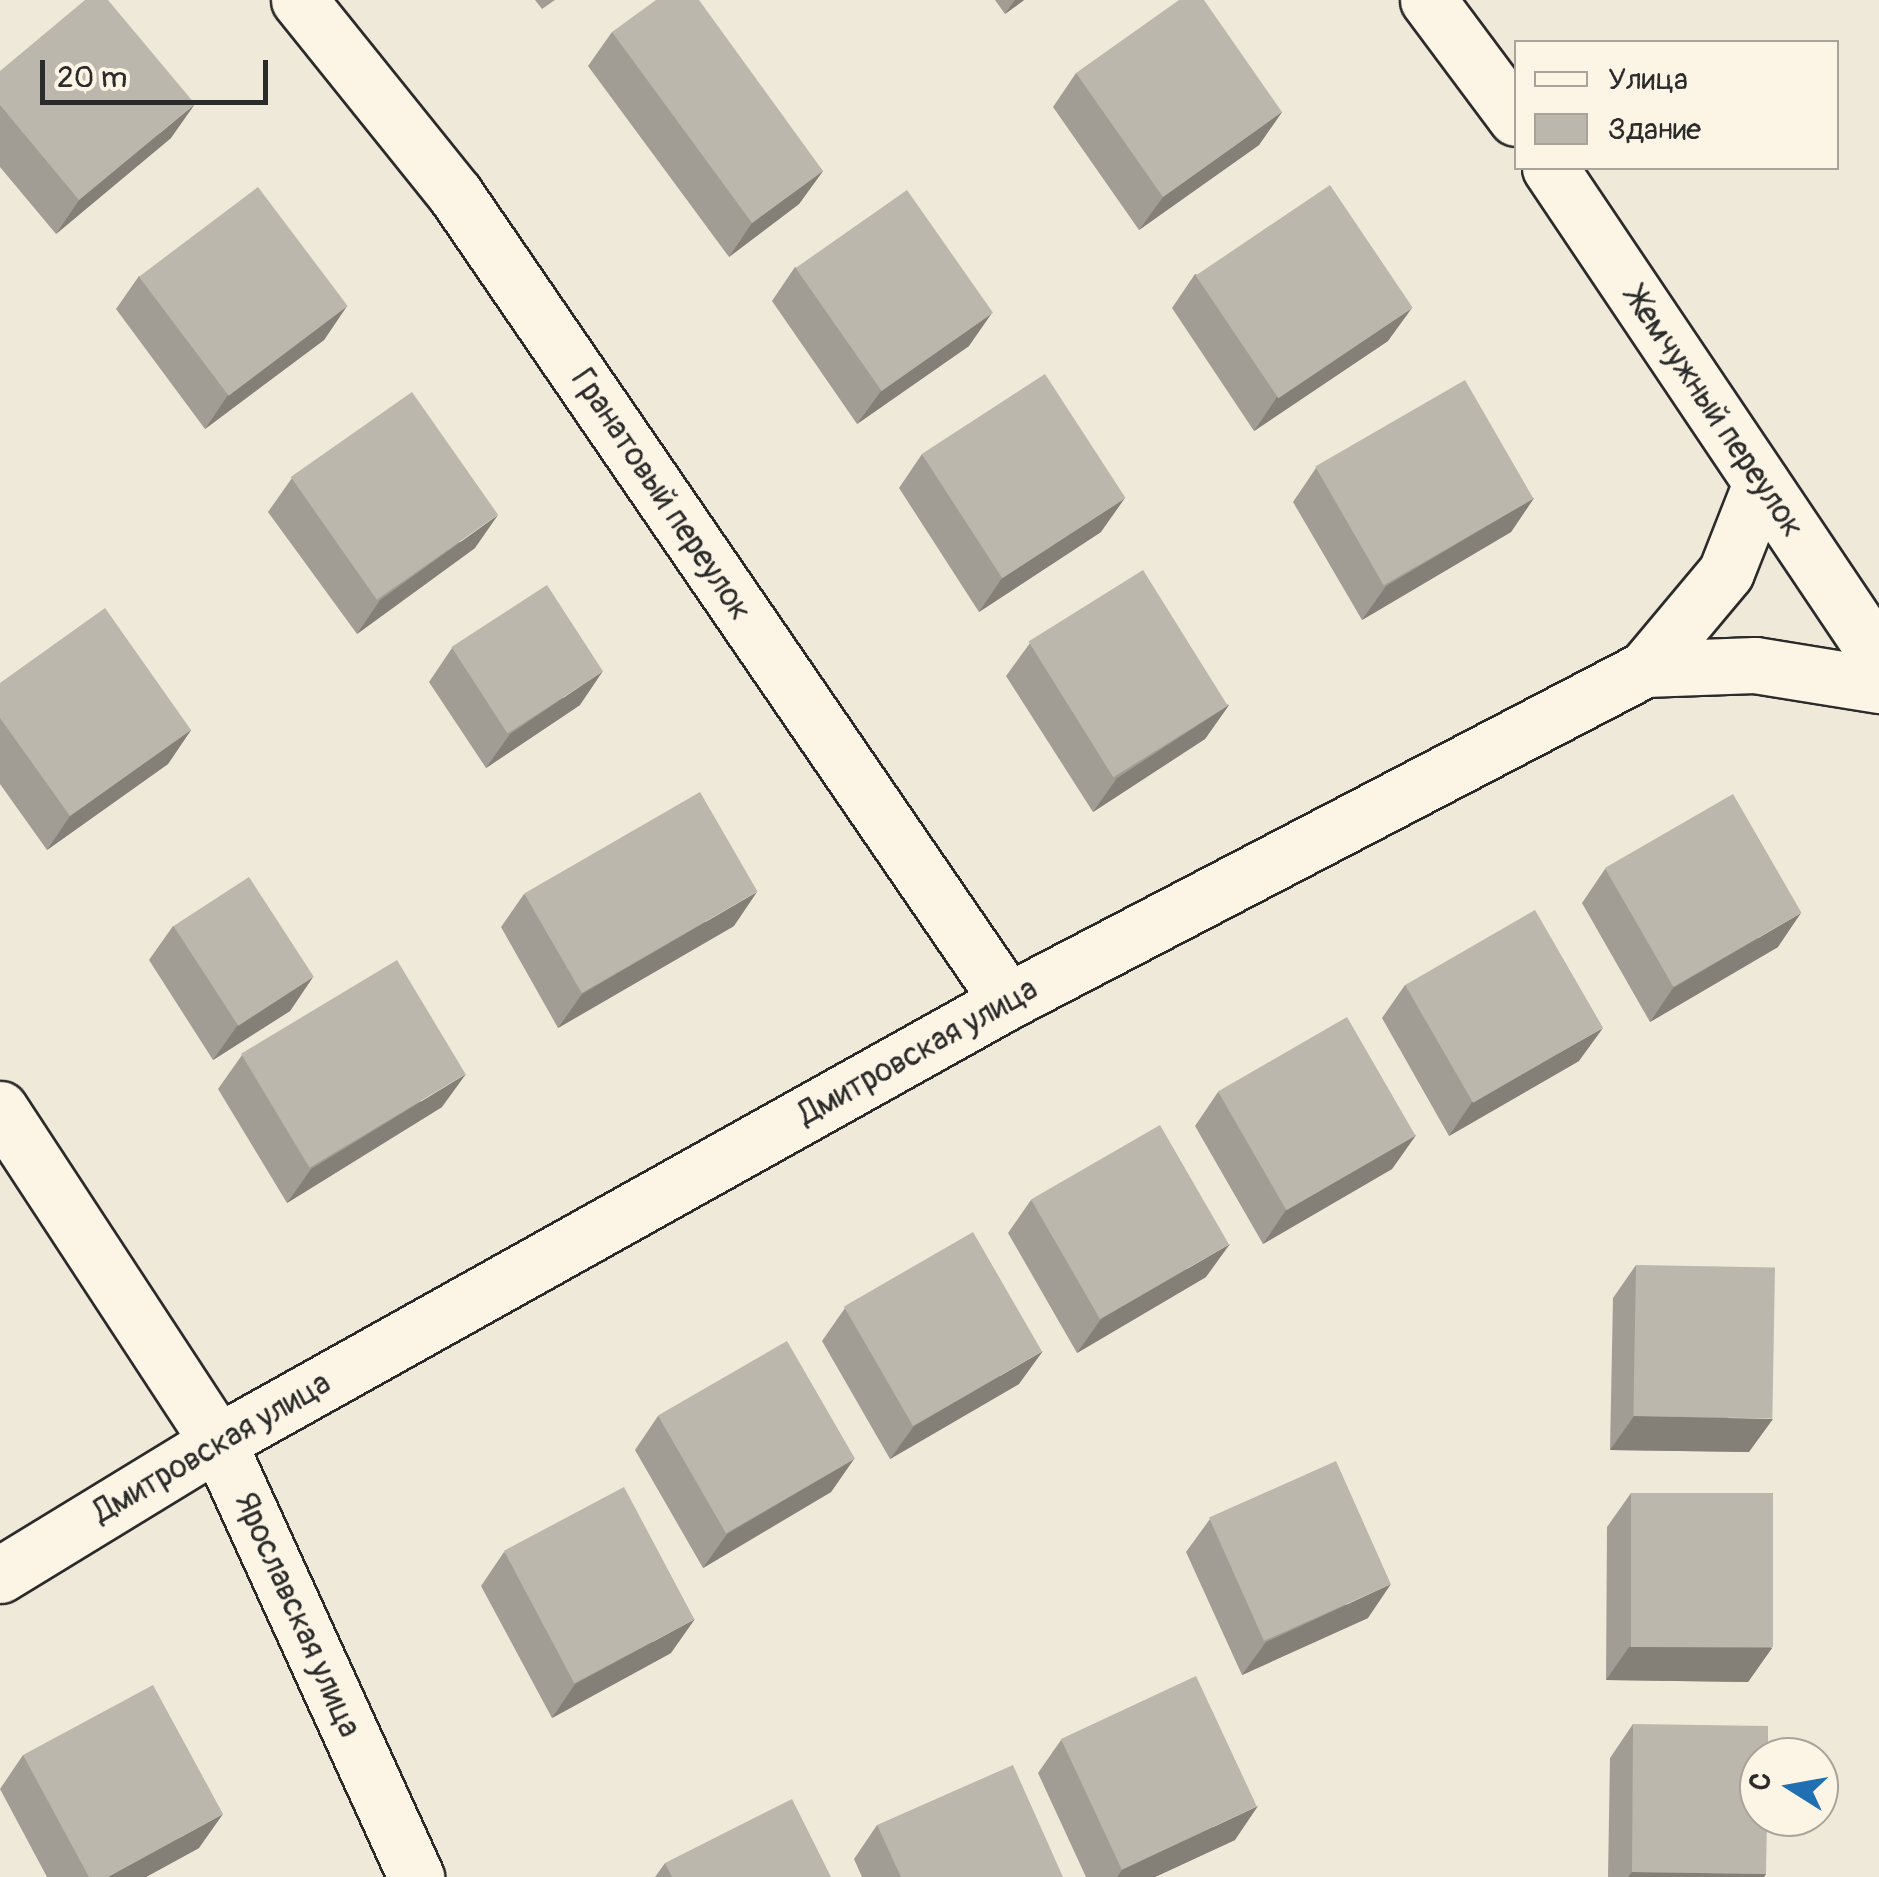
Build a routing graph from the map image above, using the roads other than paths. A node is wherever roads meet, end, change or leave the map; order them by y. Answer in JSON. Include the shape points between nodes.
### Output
{"nodes":[{"id":1,"x":299,"y":0,"type":"edge"},
{"id":2,"x":1428,"y":0,"type":"edge"},
{"id":3,"x":1514,"y":115,"type":"edge"},
{"id":4,"x":1551,"y":170,"type":"edge"},
{"id":5,"x":1761,"y":483,"type":"junction"},
{"id":6,"x":1879,"y":658,"type":"edge"},
{"id":7,"x":1645,"y":669,"type":"junction"},
{"id":8,"x":1879,"y":686,"type":"edge"},
{"id":9,"x":1008,"y":1001,"type":"junction"},
{"id":10,"x":0,"y":1110,"type":"edge"},
{"id":11,"x":218,"y":1442,"type":"junction"},
{"id":12,"x":0,"y":1575,"type":"edge"},
{"id":13,"x":416,"y":1877,"type":"edge"}],
"edges":[{"from":1,"to":9,"type":"street","name":"Гранатовый переулок","via":[[455,194]]},
{"from":2,"to":3,"type":"street"},
{"from":4,"to":5,"type":"street","name":"Жемчужный переулок"},
{"from":5,"to":6,"type":"street","name":"Жемчужный переулок"},
{"from":5,"to":7,"type":"street","via":[[1726,572]]},
{"from":7,"to":8,"type":"street","name":"Дмитровская улица","via":[[1755,665]]},
{"from":7,"to":9,"type":"street","name":"Дмитровская улица"},
{"from":9,"to":11,"type":"street","name":"Дмитровская улица"},
{"from":10,"to":11,"type":"street","name":"Ярославская улица"},
{"from":11,"to":12,"type":"street","name":"Дмитровская улица"},
{"from":11,"to":13,"type":"street","name":"Ярославская улица"}]}
